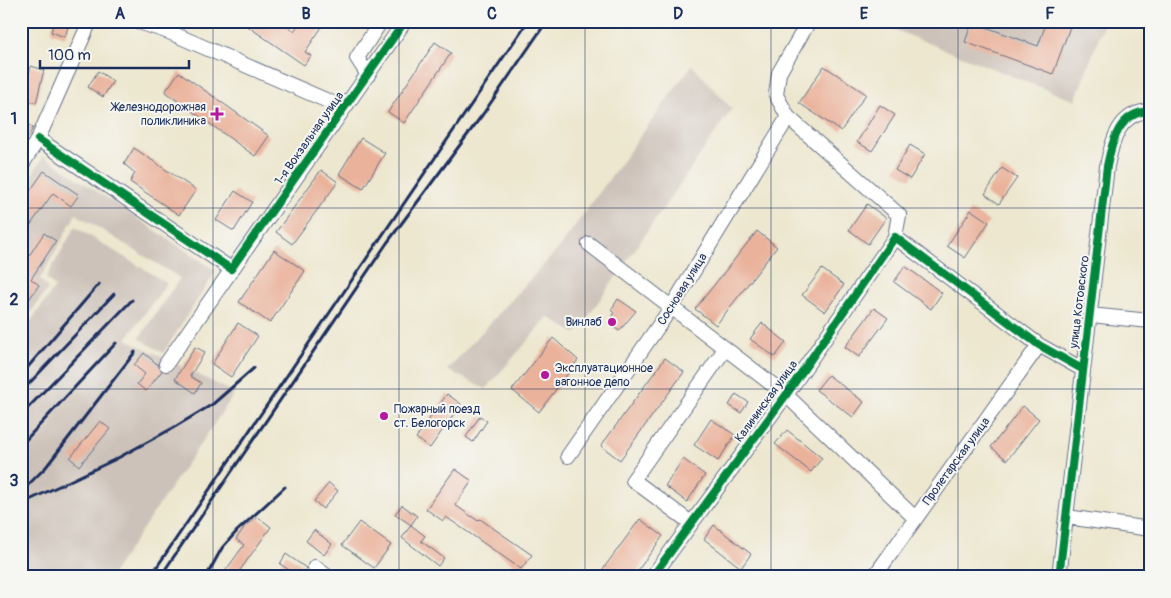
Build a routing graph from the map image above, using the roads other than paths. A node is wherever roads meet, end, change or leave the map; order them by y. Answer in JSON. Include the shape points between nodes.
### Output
{"nodes":[{"id":1,"x":90,"y":21,"type":"edge"},
{"id":2,"x":136,"y":21,"type":"edge"},
{"id":3,"x":381,"y":21,"type":"edge"},
{"id":4,"x":808,"y":21,"type":"edge"},
{"id":5,"x":404,"y":22,"type":"edge"},
{"id":6,"x":173,"y":27,"type":"edge"},
{"id":7,"x":368,"y":75,"type":"junction"},
{"id":8,"x":344,"y":108,"type":"junction"},
{"id":9,"x":1150,"y":111,"type":"edge"},
{"id":10,"x":788,"y":117,"type":"junction"},
{"id":11,"x":38,"y":139,"type":"junction"},
{"id":12,"x":21,"y":166,"type":"edge"},
{"id":13,"x":895,"y":237,"type":"junction"},
{"id":14,"x":590,"y":244,"type":"dead end"},
{"id":15,"x":231,"y":269,"type":"junction"},
{"id":16,"x":670,"y":308,"type":"junction"},
{"id":17,"x":1090,"y":315,"type":"junction"},
{"id":18,"x":1150,"y":321,"type":"edge"},
{"id":19,"x":1040,"y":345,"type":"junction"},
{"id":20,"x":725,"y":349,"type":"junction"},
{"id":21,"x":166,"y":364,"type":"dead end"},
{"id":22,"x":1082,"y":369,"type":"junction"},
{"id":23,"x":786,"y":395,"type":"junction"},
{"id":24,"x":568,"y":456,"type":"dead end"},
{"id":25,"x":1067,"y":517,"type":"junction"},
{"id":26,"x":916,"y":518,"type":"junction"},
{"id":27,"x":691,"y":523,"type":"junction"},
{"id":28,"x":1150,"y":529,"type":"edge"},
{"id":29,"x":315,"y":567,"type":"dead end"},
{"id":30,"x":328,"y":577,"type":"edge"},
{"id":31,"x":652,"y":577,"type":"edge"},
{"id":32,"x":874,"y":577,"type":"edge"},
{"id":33,"x":1059,"y":577,"type":"edge"}],
"edges":[{"from":1,"to":11,"type":"street"},
{"from":2,"to":6,"type":"street"},
{"from":3,"to":7,"type":"street","via":[[356,58]]},
{"from":4,"to":10,"type":"street","via":[[779,73],[776,95]]},
{"from":5,"to":7,"type":"street","name":"1-я Вокзальная улица"},
{"from":6,"to":8,"type":"street"},
{"from":7,"to":8,"type":"street","name":"1-я Вокзальная улица"},
{"from":8,"to":15,"type":"street","name":"1-я Вокзальная улица"},
{"from":9,"to":17,"type":"street","name":"улица Котовского","via":[[1141,111],[1124,120],[1111,148]]},
{"from":10,"to":13,"type":"street","via":[[899,215]]},
{"from":10,"to":16,"type":"street","name":"Сосновая улица"},
{"from":11,"to":12,"type":"street"},
{"from":11,"to":15,"type":"street"},
{"from":13,"to":19,"type":"street"},
{"from":13,"to":23,"type":"street","name":"Калининская улица"},
{"from":14,"to":16,"type":"street"},
{"from":15,"to":21,"type":"street","name":"1-я Вокзальная улица"},
{"from":16,"to":20,"type":"street"},
{"from":16,"to":24,"type":"street","name":"Сосновая улица"},
{"from":17,"to":18,"type":"street"},
{"from":17,"to":22,"type":"street","name":"улица Котовского"},
{"from":19,"to":22,"type":"street"},
{"from":19,"to":26,"type":"street","name":"Пролетарская улица"},
{"from":20,"to":23,"type":"street"},
{"from":20,"to":27,"type":"street","via":[[634,480]]},
{"from":22,"to":25,"type":"street","name":"улица Котовского"},
{"from":23,"to":26,"type":"street"},
{"from":23,"to":27,"type":"street","name":"Калининская улица"},
{"from":25,"to":28,"type":"street"},
{"from":25,"to":33,"type":"street","name":"улица Котовского"},
{"from":26,"to":32,"type":"street","name":"Пролетарская улица"},
{"from":27,"to":31,"type":"street","name":"Калининская улица"},
{"from":29,"to":30,"type":"street"}]}
